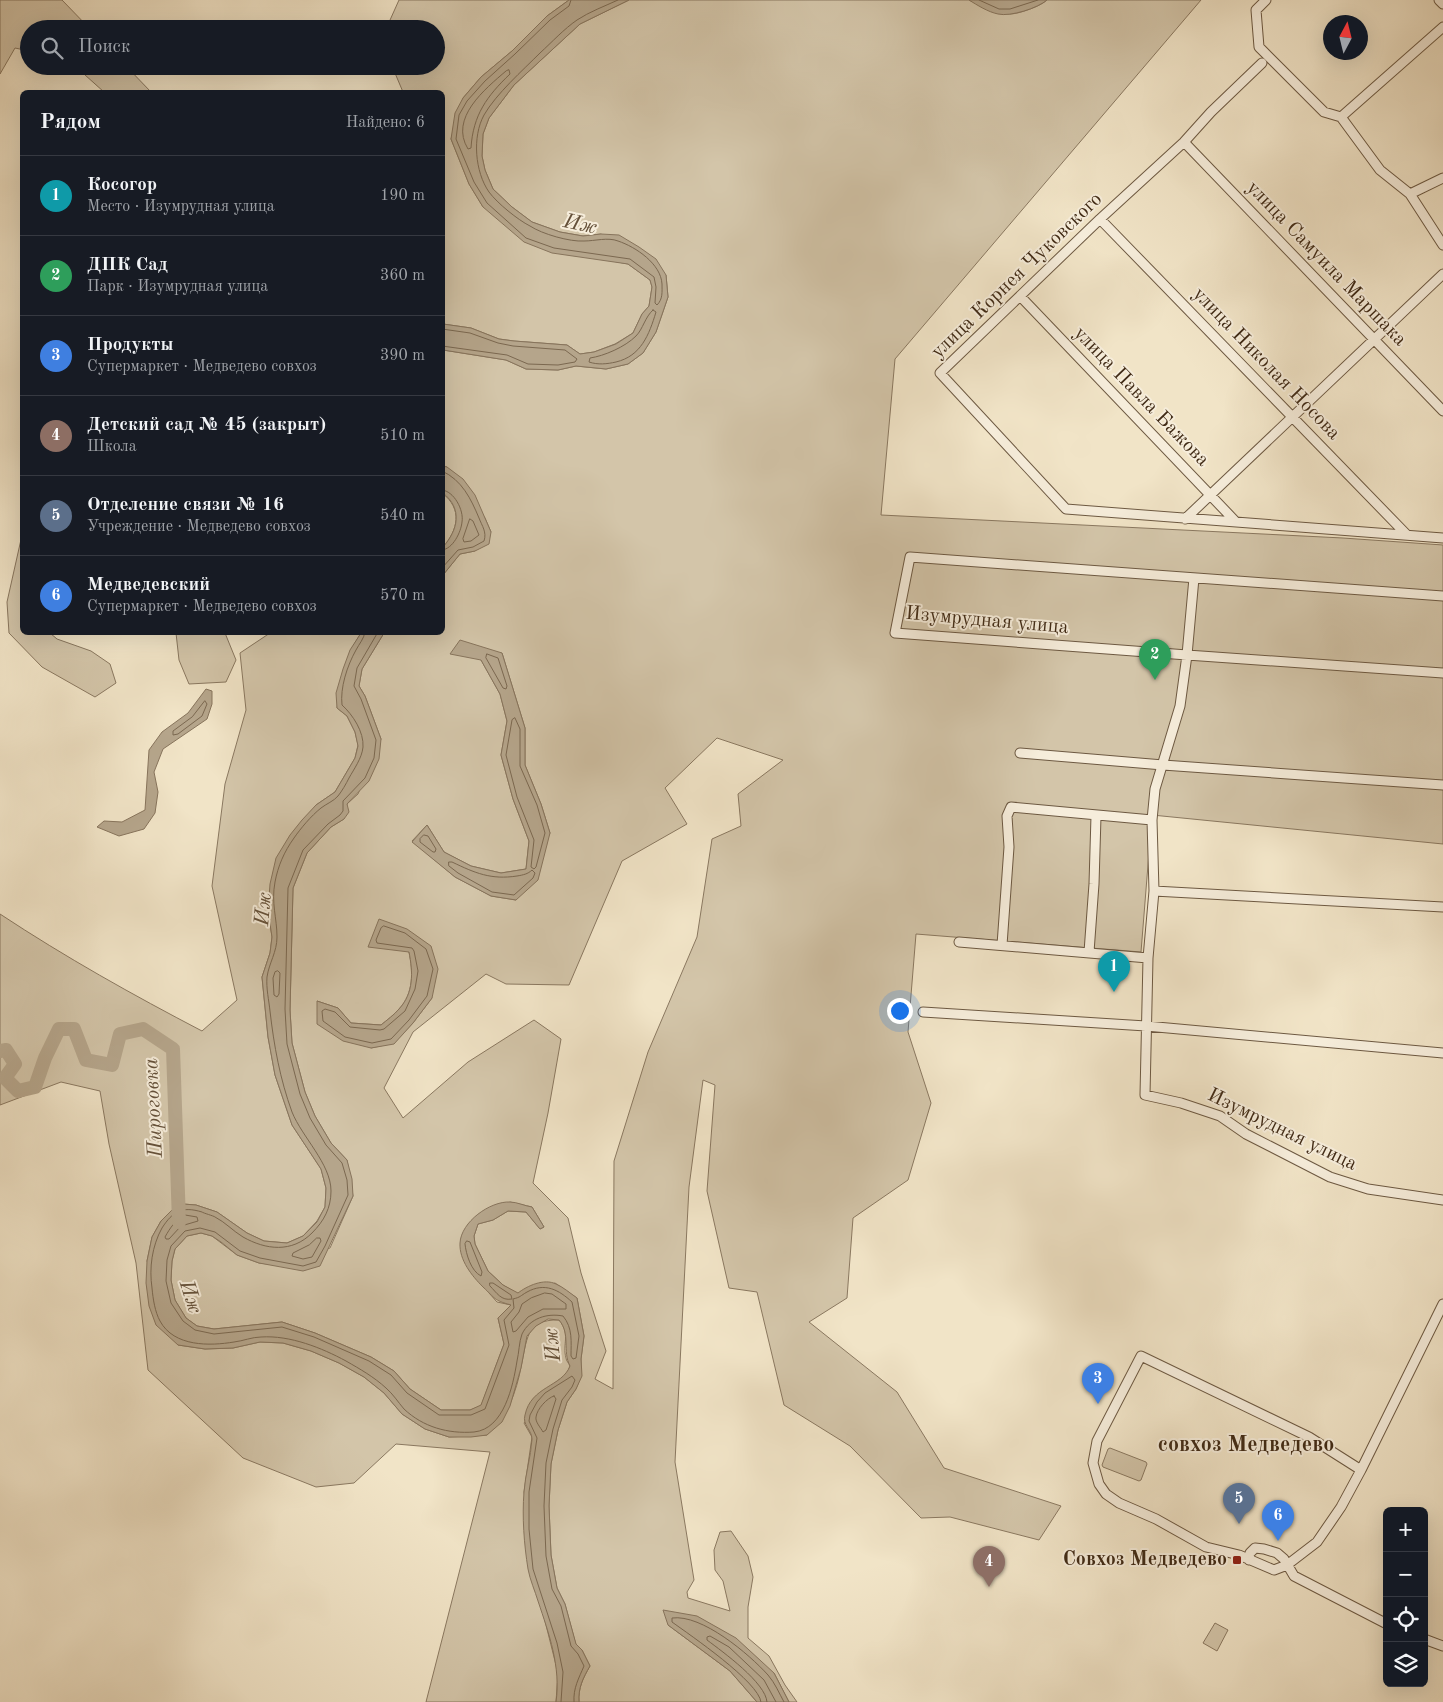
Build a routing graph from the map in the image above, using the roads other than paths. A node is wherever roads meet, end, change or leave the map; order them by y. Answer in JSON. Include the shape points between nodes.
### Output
{"nodes":[{"id":1,"x":1266,"y":0,"type":"edge"},
{"id":2,"x":1439,"y":0,"type":"edge"},
{"id":3,"x":1443,"y":4,"type":"edge"},
{"id":4,"x":1443,"y":26,"type":"edge"},
{"id":5,"x":1262,"y":63,"type":"dead end"},
{"id":6,"x":1341,"y":117,"type":"junction"},
{"id":7,"x":1184,"y":142,"type":"junction"},
{"id":8,"x":1443,"y":178,"type":"edge"},
{"id":9,"x":1410,"y":194,"type":"junction"},
{"id":10,"x":1100,"y":219,"type":"junction"},
{"id":11,"x":1443,"y":245,"type":"edge"},
{"id":12,"x":1443,"y":274,"type":"edge"},
{"id":13,"x":1020,"y":296,"type":"junction"},
{"id":14,"x":1375,"y":339,"type":"junction"},
{"id":15,"x":1443,"y":411,"type":"edge"},
{"id":16,"x":1293,"y":417,"type":"junction"},
{"id":17,"x":1210,"y":495,"type":"junction"},
{"id":18,"x":1185,"y":519,"type":"junction"},
{"id":19,"x":1236,"y":522,"type":"junction"},
{"id":20,"x":1406,"y":534,"type":"junction"},
{"id":21,"x":1443,"y":538,"type":"edge"},
{"id":22,"x":1194,"y":578,"type":"junction"},
{"id":23,"x":1443,"y":596,"type":"edge"},
{"id":24,"x":1187,"y":655,"type":"junction"},
{"id":25,"x":1443,"y":673,"type":"edge"},
{"id":26,"x":1020,"y":753,"type":"dead end"},
{"id":27,"x":1163,"y":766,"type":"junction"},
{"id":28,"x":1443,"y":785,"type":"edge"},
{"id":29,"x":1096,"y":816,"type":"junction"},
{"id":30,"x":1152,"y":820,"type":"junction"},
{"id":31,"x":1154,"y":891,"type":"junction"},
{"id":32,"x":1443,"y":907,"type":"edge"},
{"id":33,"x":959,"y":942,"type":"dead end"},
{"id":34,"x":1002,"y":945,"type":"junction"},
{"id":35,"x":1089,"y":952,"type":"junction"},
{"id":36,"x":1148,"y":958,"type":"junction"},
{"id":37,"x":923,"y":1012,"type":"dead end"},
{"id":38,"x":1146,"y":1026,"type":"junction"},
{"id":39,"x":1443,"y":1053,"type":"edge"},
{"id":40,"x":1443,"y":1200,"type":"edge"},
{"id":41,"x":1443,"y":1304,"type":"edge"},
{"id":42,"x":1361,"y":1470,"type":"junction"},
{"id":43,"x":1249,"y":1560,"type":"junction"},
{"id":44,"x":1287,"y":1565,"type":"junction"},
{"id":45,"x":1383,"y":1622,"type":"edge"},
{"id":46,"x":1428,"y":1640,"type":"edge"},
{"id":47,"x":1443,"y":1646,"type":"edge"}],
"edges":[{"from":1,"to":6,"type":"street","via":[[1256,10],[1259,47],[1324,112]]},
{"from":2,"to":3,"type":"street"},
{"from":4,"to":6,"type":"street"},
{"from":5,"to":7,"type":"street","name":"улица Корнея Чуковского"},
{"from":6,"to":9,"type":"street","via":[[1380,170]]},
{"from":7,"to":10,"type":"street","name":"улица Корнея Чуковского"},
{"from":7,"to":14,"type":"street","name":"улица Самуила Маршака"},
{"from":8,"to":9,"type":"street"},
{"from":9,"to":11,"type":"street"},
{"from":10,"to":13,"type":"street","name":"улица Корнея Чуковского"},
{"from":10,"to":16,"type":"street","name":"улица Николая Носова"},
{"from":12,"to":14,"type":"street"},
{"from":13,"to":17,"type":"street","name":"улица Павла Бажова"},
{"from":13,"to":18,"type":"street","name":"улица Корнея Чуковского","via":[[940,373],[1066,509]]},
{"from":14,"to":15,"type":"street","name":"улица Самуила Маршака"},
{"from":14,"to":16,"type":"street"},
{"from":16,"to":17,"type":"street"},
{"from":16,"to":20,"type":"street","name":"улица Николая Носова"},
{"from":17,"to":18,"type":"street"},
{"from":17,"to":19,"type":"street","name":"улица Павла Бажова"},
{"from":18,"to":19,"type":"street","name":"улица Корнея Чуковского"},
{"from":19,"to":20,"type":"street","name":"улица Корнея Чуковского"},
{"from":20,"to":21,"type":"street","name":"улица Корнея Чуковского"},
{"from":22,"to":23,"type":"street","name":"Изумрудная улица"},
{"from":22,"to":24,"type":"street","name":"Изумрудная улица"},
{"from":22,"to":24,"type":"street","name":"Изумрудная улица","via":[[910,557],[895,633]]},
{"from":24,"to":25,"type":"street","name":"Изумрудная улица"},
{"from":24,"to":27,"type":"street","name":"Изумрудная улица","via":[[1180,706]]},
{"from":26,"to":27,"type":"street"},
{"from":27,"to":28,"type":"street"},
{"from":27,"to":30,"type":"street","name":"Изумрудная улица","via":[[1155,789]]},
{"from":29,"to":30,"type":"street"},
{"from":29,"to":34,"type":"street","via":[[1011,807],[1007,816]]},
{"from":29,"to":35,"type":"street"},
{"from":30,"to":31,"type":"street","name":"Изумрудная улица"},
{"from":31,"to":32,"type":"street"},
{"from":31,"to":36,"type":"street","name":"Изумрудная улица"},
{"from":33,"to":34,"type":"street"},
{"from":34,"to":35,"type":"street"},
{"from":35,"to":36,"type":"street"},
{"from":36,"to":38,"type":"street","name":"Изумрудная улица"},
{"from":37,"to":38,"type":"street"},
{"from":38,"to":39,"type":"street"},
{"from":38,"to":40,"type":"street","name":"Изумрудная улица","via":[[1145,1095],[1220,1116],[1246,1134],[1330,1177],[1368,1189]]},
{"from":41,"to":42,"type":"street"},
{"from":42,"to":43,"type":"street","via":[[1309,1437],[1141,1356],[1097,1441],[1093,1463],[1099,1484],[1119,1503],[1206,1547]]},
{"from":42,"to":44,"type":"street","via":[[1317,1542]]},
{"from":43,"to":44,"type":"street","via":[[1274,1570]]},
{"from":43,"to":44,"type":"street","via":[[1250,1552],[1255,1548],[1264,1549],[1277,1553]]},
{"from":44,"to":45,"type":"street","via":[[1294,1576]]},
{"from":46,"to":47,"type":"street"}]}
